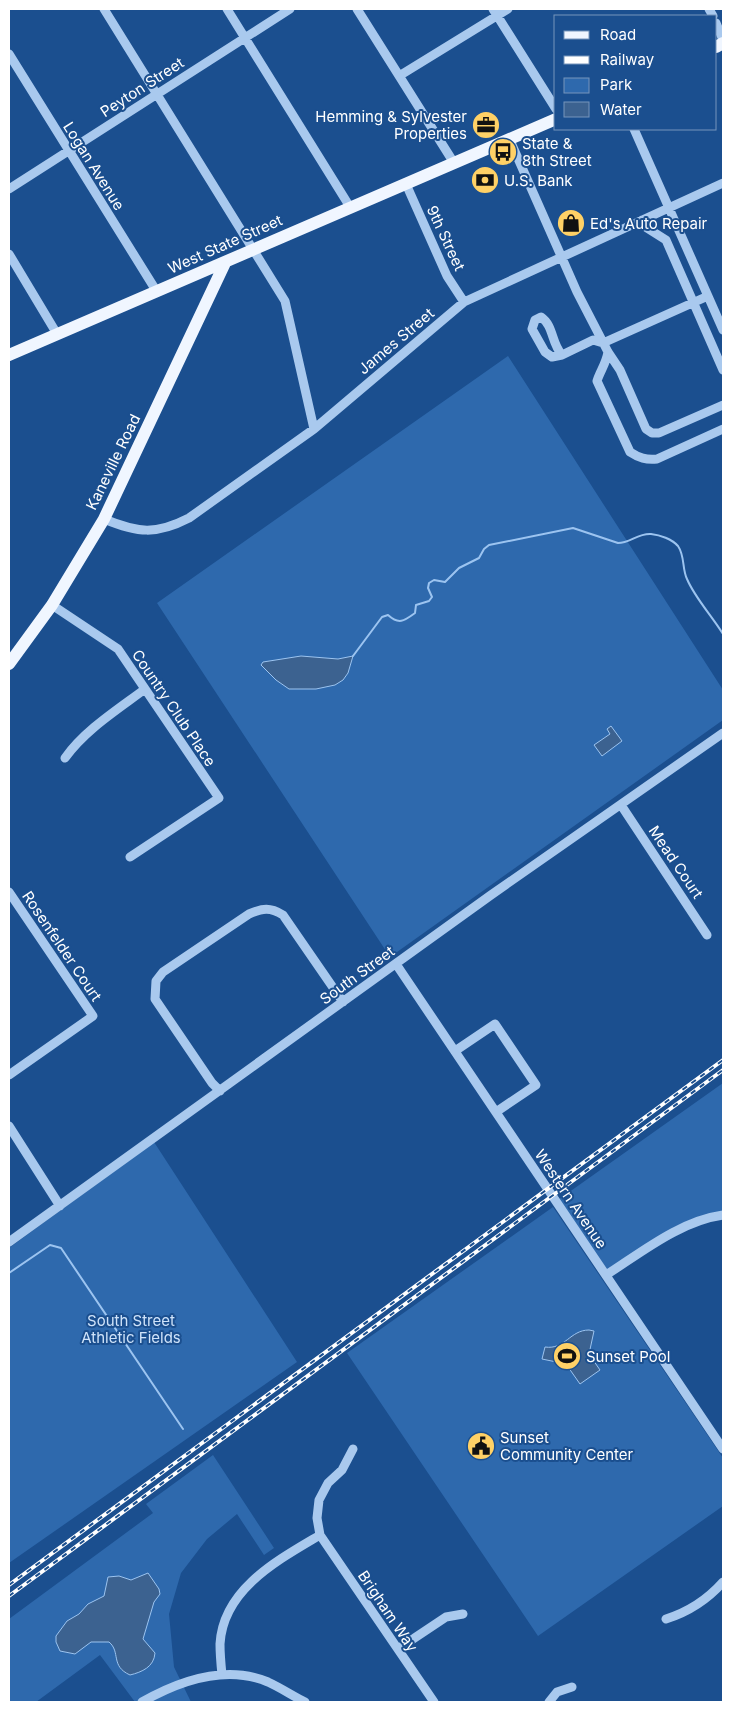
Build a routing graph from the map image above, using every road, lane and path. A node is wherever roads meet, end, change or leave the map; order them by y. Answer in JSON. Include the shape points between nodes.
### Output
{"nodes":[{"id":1,"x":104,"y":9,"type":"edge"},
{"id":2,"x":227,"y":9,"type":"edge"},
{"id":3,"x":290,"y":9,"type":"edge"},
{"id":4,"x":357,"y":9,"type":"edge"},
{"id":5,"x":508,"y":9,"type":"edge"},
{"id":6,"x":495,"y":12,"type":"edge"},
{"id":7,"x":717,"y":26,"type":"edge"},
{"id":8,"x":245,"y":38,"type":"junction"},
{"id":9,"x":723,"y":42,"type":"edge"},
{"id":10,"x":9,"y":54,"type":"edge"},
{"id":11,"x":399,"y":76,"type":"junction"},
{"id":12,"x":156,"y":93,"type":"junction"},
{"id":13,"x":554,"y":106,"type":"edge"},
{"id":14,"x":554,"y":120,"type":"edge"},
{"id":15,"x":634,"y":130,"type":"edge"},
{"id":16,"x":509,"y":138,"type":"junction"},
{"id":17,"x":69,"y":150,"type":"junction"},
{"id":18,"x":454,"y":163,"type":"junction"},
{"id":19,"x":723,"y":183,"type":"edge"},
{"id":20,"x":406,"y":184,"type":"junction"},
{"id":21,"x":9,"y":189,"type":"edge"},
{"id":22,"x":350,"y":207,"type":"junction"},
{"id":23,"x":669,"y":208,"type":"junction"},
{"id":24,"x":642,"y":220,"type":"junction"},
{"id":25,"x":254,"y":250,"type":"junction"},
{"id":26,"x":9,"y":254,"type":"edge"},
{"id":27,"x":562,"y":255,"type":"junction"},
{"id":28,"x":225,"y":263,"type":"junction"},
{"id":29,"x":157,"y":292,"type":"junction"},
{"id":30,"x":708,"y":296,"type":"junction"},
{"id":31,"x":464,"y":302,"type":"junction"},
{"id":32,"x":693,"y":303,"type":"junction"},
{"id":33,"x":721,"y":319,"type":"edge"},
{"id":34,"x":723,"y":330,"type":"edge"},
{"id":35,"x":57,"y":334,"type":"junction"},
{"id":36,"x":603,"y":343,"type":"junction"},
{"id":37,"x":608,"y":352,"type":"junction"},
{"id":38,"x":9,"y":354,"type":"edge"},
{"id":39,"x":562,"y":355,"type":"dead end"},
{"id":40,"x":723,"y":370,"type":"edge"},
{"id":41,"x":723,"y":405,"type":"edge"},
{"id":42,"x":314,"y":428,"type":"junction"},
{"id":43,"x":723,"y":429,"type":"edge"},
{"id":44,"x":104,"y":518,"type":"junction"},
{"id":45,"x":52,"y":605,"type":"junction"},
{"id":46,"x":9,"y":664,"type":"edge"},
{"id":47,"x":145,"y":689,"type":"junction"},
{"id":48,"x":723,"y":734,"type":"edge"},
{"id":49,"x":65,"y":758,"type":"dead end"},
{"id":50,"x":621,"y":805,"type":"junction"},
{"id":51,"x":130,"y":857,"type":"dead end"},
{"id":52,"x":9,"y":892,"type":"edge"},
{"id":53,"x":707,"y":935,"type":"dead end"},
{"id":54,"x":396,"y":964,"type":"junction"},
{"id":55,"x":343,"y":1002,"type":"junction"},
{"id":56,"x":455,"y":1051,"type":"junction"},
{"id":57,"x":9,"y":1075,"type":"edge"},
{"id":58,"x":220,"y":1091,"type":"junction"},
{"id":59,"x":496,"y":1112,"type":"junction"},
{"id":60,"x":9,"y":1126,"type":"edge"},
{"id":61,"x":60,"y":1206,"type":"junction"},
{"id":62,"x":723,"y":1215,"type":"edge"},
{"id":63,"x":9,"y":1242,"type":"edge"},
{"id":64,"x":606,"y":1275,"type":"junction"},
{"id":65,"x":353,"y":1449,"type":"dead end"},
{"id":66,"x":723,"y":1449,"type":"edge"},
{"id":67,"x":320,"y":1535,"type":"junction"},
{"id":68,"x":723,"y":1582,"type":"edge"},
{"id":69,"x":463,"y":1614,"type":"dead end"},
{"id":70,"x":666,"y":1619,"type":"dead end"},
{"id":71,"x":398,"y":1650,"type":"junction"},
{"id":72,"x":222,"y":1675,"type":"junction"},
{"id":73,"x":572,"y":1687,"type":"dead end"},
{"id":74,"x":142,"y":1702,"type":"edge"},
{"id":75,"x":305,"y":1702,"type":"edge"},
{"id":76,"x":434,"y":1702,"type":"edge"},
{"id":77,"x":549,"y":1702,"type":"edge"}],
"edges":[{"from":1,"to":12,"type":"street"},
{"from":2,"to":8,"type":"street"},
{"from":3,"to":8,"type":"street","name":"Peyton Street"},
{"from":4,"to":11,"type":"street"},
{"from":5,"to":6,"type":"street"},
{"from":6,"to":11,"type":"street"},
{"from":6,"to":13,"type":"street"},
{"from":7,"to":9,"type":"street"},
{"from":8,"to":12,"type":"street","name":"Peyton Street"},
{"from":8,"to":22,"type":"street"},
{"from":10,"to":17,"type":"street","name":"Logan Avenue"},
{"from":11,"to":18,"type":"street"},
{"from":12,"to":17,"type":"street","name":"Peyton Street"},
{"from":12,"to":25,"type":"street"},
{"from":14,"to":16,"type":"main road","name":"West State Street"},
{"from":15,"to":23,"type":"street"},
{"from":16,"to":18,"type":"main road","name":"West State Street"},
{"from":16,"to":27,"type":"street"},
{"from":17,"to":21,"type":"street","name":"Peyton Street"},
{"from":17,"to":29,"type":"street","name":"Logan Avenue"},
{"from":18,"to":20,"type":"main road","name":"West State Street"},
{"from":19,"to":23,"type":"street","name":"James Street"},
{"from":20,"to":22,"type":"main road","name":"West State Street"},
{"from":20,"to":31,"type":"street","name":"9th Street","via":[[447,276]]},
{"from":22,"to":25,"type":"main road","name":"West State Street"},
{"from":23,"to":24,"type":"street","name":"James Street"},
{"from":23,"to":30,"type":"street"},
{"from":24,"to":27,"type":"street","name":"James Street"},
{"from":24,"to":32,"type":"street","via":[[647,228],[666,240]]},
{"from":25,"to":28,"type":"main road","name":"West State Street"},
{"from":25,"to":42,"type":"street","via":[[285,300]]},
{"from":26,"to":35,"type":"street"},
{"from":27,"to":31,"type":"street","name":"James Street"},
{"from":27,"to":36,"type":"street"},
{"from":28,"to":29,"type":"main road","name":"West State Street"},
{"from":28,"to":44,"type":"main road","name":"Kaneville Road"},
{"from":29,"to":35,"type":"main road","name":"West State Street"},
{"from":30,"to":32,"type":"street"},
{"from":30,"to":33,"type":"street"},
{"from":31,"to":42,"type":"street","name":"James Street"},
{"from":32,"to":36,"type":"street"},
{"from":32,"to":40,"type":"street"},
{"from":33,"to":34,"type":"street"},
{"from":35,"to":38,"type":"main road","name":"West State Street"},
{"from":36,"to":37,"type":"street"},
{"from":36,"to":39,"type":"street","via":[[593,340]]},
{"from":37,"to":41,"type":"street","via":[[620,370],[646,429],[652,433],[659,433]]},
{"from":37,"to":43,"type":"street","via":[[597,381],[630,452],[637,457],[657,459]]},
{"from":42,"to":44,"type":"street","name":"James Street","via":[[189,518],[173,526],[152,531],[135,530]]},
{"from":44,"to":45,"type":"main road","name":"Kaneville Road"},
{"from":45,"to":46,"type":"main road","name":"Kaneville Road"},
{"from":45,"to":47,"type":"street","name":"Country Club Place","via":[[118,650]]},
{"from":47,"to":49,"type":"street","via":[[100,723]]},
{"from":47,"to":51,"type":"street","name":"Country Club Place","via":[[218,798]]},
{"from":48,"to":50,"type":"street","name":"South Street"},
{"from":50,"to":53,"type":"street","name":"Mead Court"},
{"from":50,"to":54,"type":"street","name":"South Street"},
{"from":52,"to":57,"type":"street","name":"Rosenfelder Court","via":[[93,1016]]},
{"from":54,"to":55,"type":"street","name":"South Street"},
{"from":54,"to":56,"type":"street","name":"Western Avenue"},
{"from":55,"to":58,"type":"street","name":"South Street"},
{"from":55,"to":58,"type":"street","via":[[283,915],[272,909],[262,908],[249,914],[163,972],[156,981],[155,999]]},
{"from":56,"to":59,"type":"street","name":"Western Avenue"},
{"from":56,"to":59,"type":"street","via":[[495,1024],[536,1085]]},
{"from":58,"to":61,"type":"street","name":"South Street"},
{"from":59,"to":64,"type":"street","name":"Western Avenue"},
{"from":60,"to":61,"type":"street"},
{"from":61,"to":63,"type":"street","name":"South Street"},
{"from":62,"to":64,"type":"street","via":[[677,1231]]},
{"from":64,"to":66,"type":"street","name":"Western Avenue"},
{"from":65,"to":67,"type":"street","via":[[342,1470],[328,1483],[318,1500]]},
{"from":67,"to":71,"type":"street","name":"Brigham Way"},
{"from":67,"to":72,"type":"street","via":[[284,1556],[248,1584],[229,1612],[220,1643]]},
{"from":68,"to":70,"type":"street","via":[[685,1613]]},
{"from":69,"to":71,"type":"street","via":[[446,1617]]},
{"from":71,"to":76,"type":"street","name":"Brigham Way"},
{"from":72,"to":74,"type":"street","via":[[186,1681]]},
{"from":72,"to":75,"type":"street","via":[[239,1675],[266,1682]]},
{"from":73,"to":77,"type":"street","via":[[557,1692]]}]}
